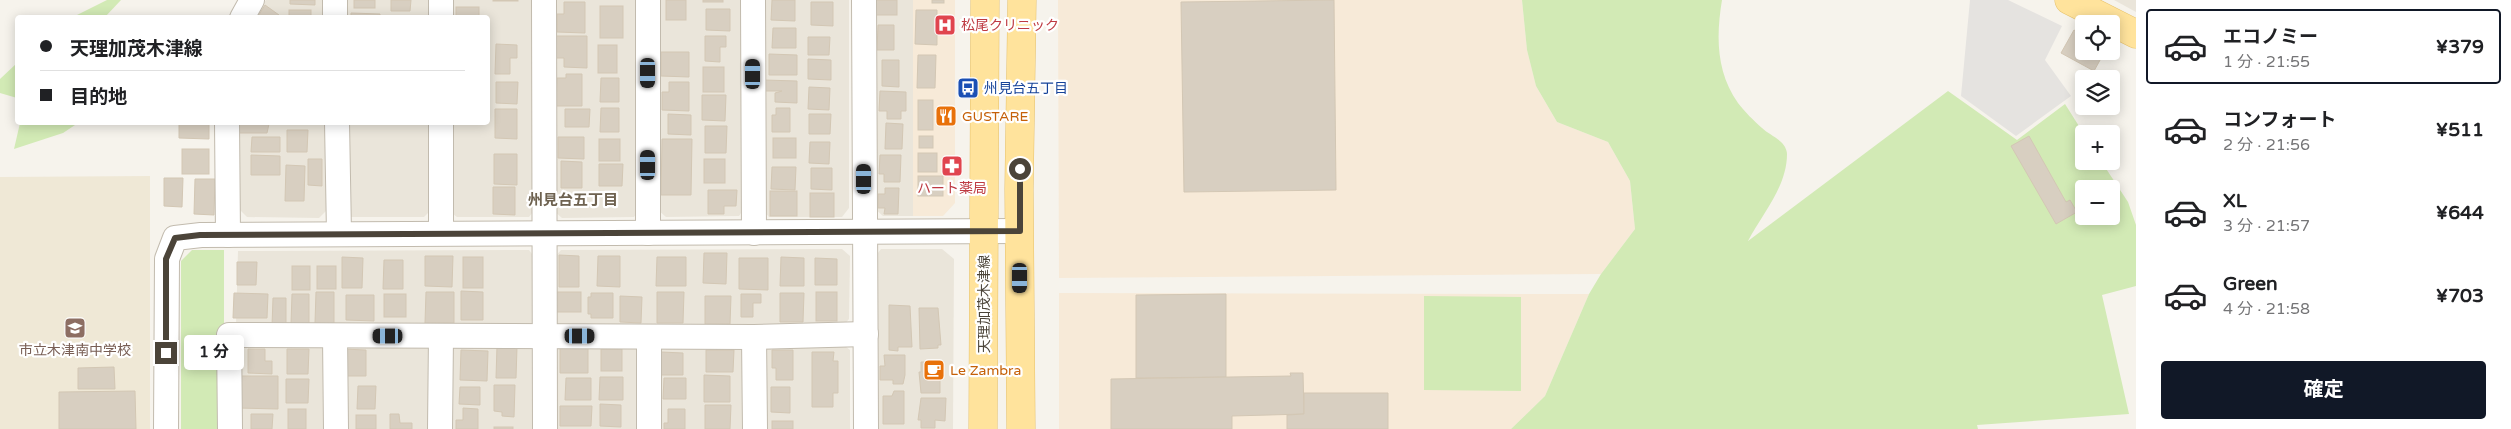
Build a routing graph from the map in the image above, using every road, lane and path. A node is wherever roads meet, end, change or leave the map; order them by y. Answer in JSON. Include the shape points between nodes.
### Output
{"nodes":[{"id":1,"x":252,"y":0,"type":"edge"},
{"id":2,"x":335,"y":0,"type":"edge"},
{"id":3,"x":441,"y":0,"type":"edge"},
{"id":4,"x":544,"y":0,"type":"edge"},
{"id":5,"x":648,"y":0,"type":"edge"},
{"id":6,"x":753,"y":0,"type":"edge"},
{"id":7,"x":864,"y":0,"type":"edge"},
{"id":8,"x":985,"y":0,"type":"edge"},
{"id":9,"x":1022,"y":0,"type":"edge"},
{"id":10,"x":2069,"y":0,"type":"edge"},
{"id":11,"x":244,"y":15,"type":"edge"},
{"id":12,"x":335,"y":15,"type":"edge"},
{"id":13,"x":441,"y":15,"type":"edge"},
{"id":14,"x":2136,"y":34,"type":"edge"},
{"id":15,"x":227,"y":125,"type":"edge"},
{"id":16,"x":337,"y":125,"type":"edge"},
{"id":17,"x":441,"y":125,"type":"edge"},
{"id":18,"x":1020,"y":231,"type":"junction"},
{"id":19,"x":545,"y":232,"type":"junction"},
{"id":20,"x":984,"y":232,"type":"junction"},
{"id":21,"x":441,"y":233,"type":"junction"},
{"id":22,"x":648,"y":233,"type":"junction"},
{"id":23,"x":754,"y":233,"type":"junction"},
{"id":24,"x":864,"y":233,"type":"junction"},
{"id":25,"x":338,"y":234,"type":"junction"},
{"id":26,"x":228,"y":235,"type":"junction"},
{"id":27,"x":866,"y":334,"type":"junction"},
{"id":28,"x":335,"y":336,"type":"junction"},
{"id":29,"x":441,"y":336,"type":"junction"},
{"id":30,"x":545,"y":336,"type":"junction"},
{"id":31,"x":649,"y":337,"type":"junction"},
{"id":32,"x":754,"y":337,"type":"junction"},
{"id":33,"x":166,"y":429,"type":"edge"},
{"id":34,"x":230,"y":429,"type":"edge"},
{"id":35,"x":336,"y":429,"type":"edge"},
{"id":36,"x":440,"y":429,"type":"edge"},
{"id":37,"x":545,"y":429,"type":"edge"},
{"id":38,"x":649,"y":429,"type":"edge"},
{"id":39,"x":755,"y":429,"type":"edge"},
{"id":40,"x":866,"y":429,"type":"edge"},
{"id":41,"x":983,"y":429,"type":"edge"},
{"id":42,"x":1021,"y":429,"type":"edge"}],
"edges":[{"from":1,"to":11,"type":"street"},
{"from":2,"to":12,"type":"street"},
{"from":3,"to":13,"type":"street"},
{"from":4,"to":19,"type":"street"},
{"from":5,"to":22,"type":"street"},
{"from":6,"to":23,"type":"street"},
{"from":7,"to":24,"type":"street"},
{"from":8,"to":20,"type":"main road","name":"天理加茂木津線"},
{"from":9,"to":18,"type":"main road"},
{"from":10,"to":14,"type":"main road"},
{"from":15,"to":26,"type":"street"},
{"from":16,"to":25,"type":"street"},
{"from":17,"to":21,"type":"street"},
{"from":18,"to":20,"type":"street"},
{"from":18,"to":42,"type":"main road"},
{"from":19,"to":21,"type":"street"},
{"from":19,"to":22,"type":"street"},
{"from":19,"to":30,"type":"street"},
{"from":20,"to":24,"type":"street"},
{"from":20,"to":41,"type":"main road","name":"天理加茂木津線"},
{"from":21,"to":25,"type":"street"},
{"from":22,"to":23,"type":"street"},
{"from":23,"to":24,"type":"street"},
{"from":24,"to":27,"type":"street"},
{"from":25,"to":26,"type":"street"},
{"from":26,"to":33,"type":"street","via":[[175,238],[166,259]]},
{"from":27,"to":32,"type":"street"},
{"from":27,"to":40,"type":"street"},
{"from":28,"to":29,"type":"street"},
{"from":28,"to":34,"type":"street","via":[[229,336]]},
{"from":28,"to":35,"type":"street"},
{"from":29,"to":30,"type":"street"},
{"from":29,"to":36,"type":"street"},
{"from":30,"to":31,"type":"street"},
{"from":30,"to":37,"type":"street"},
{"from":31,"to":32,"type":"street"},
{"from":31,"to":38,"type":"street"},
{"from":32,"to":39,"type":"street"}]}
